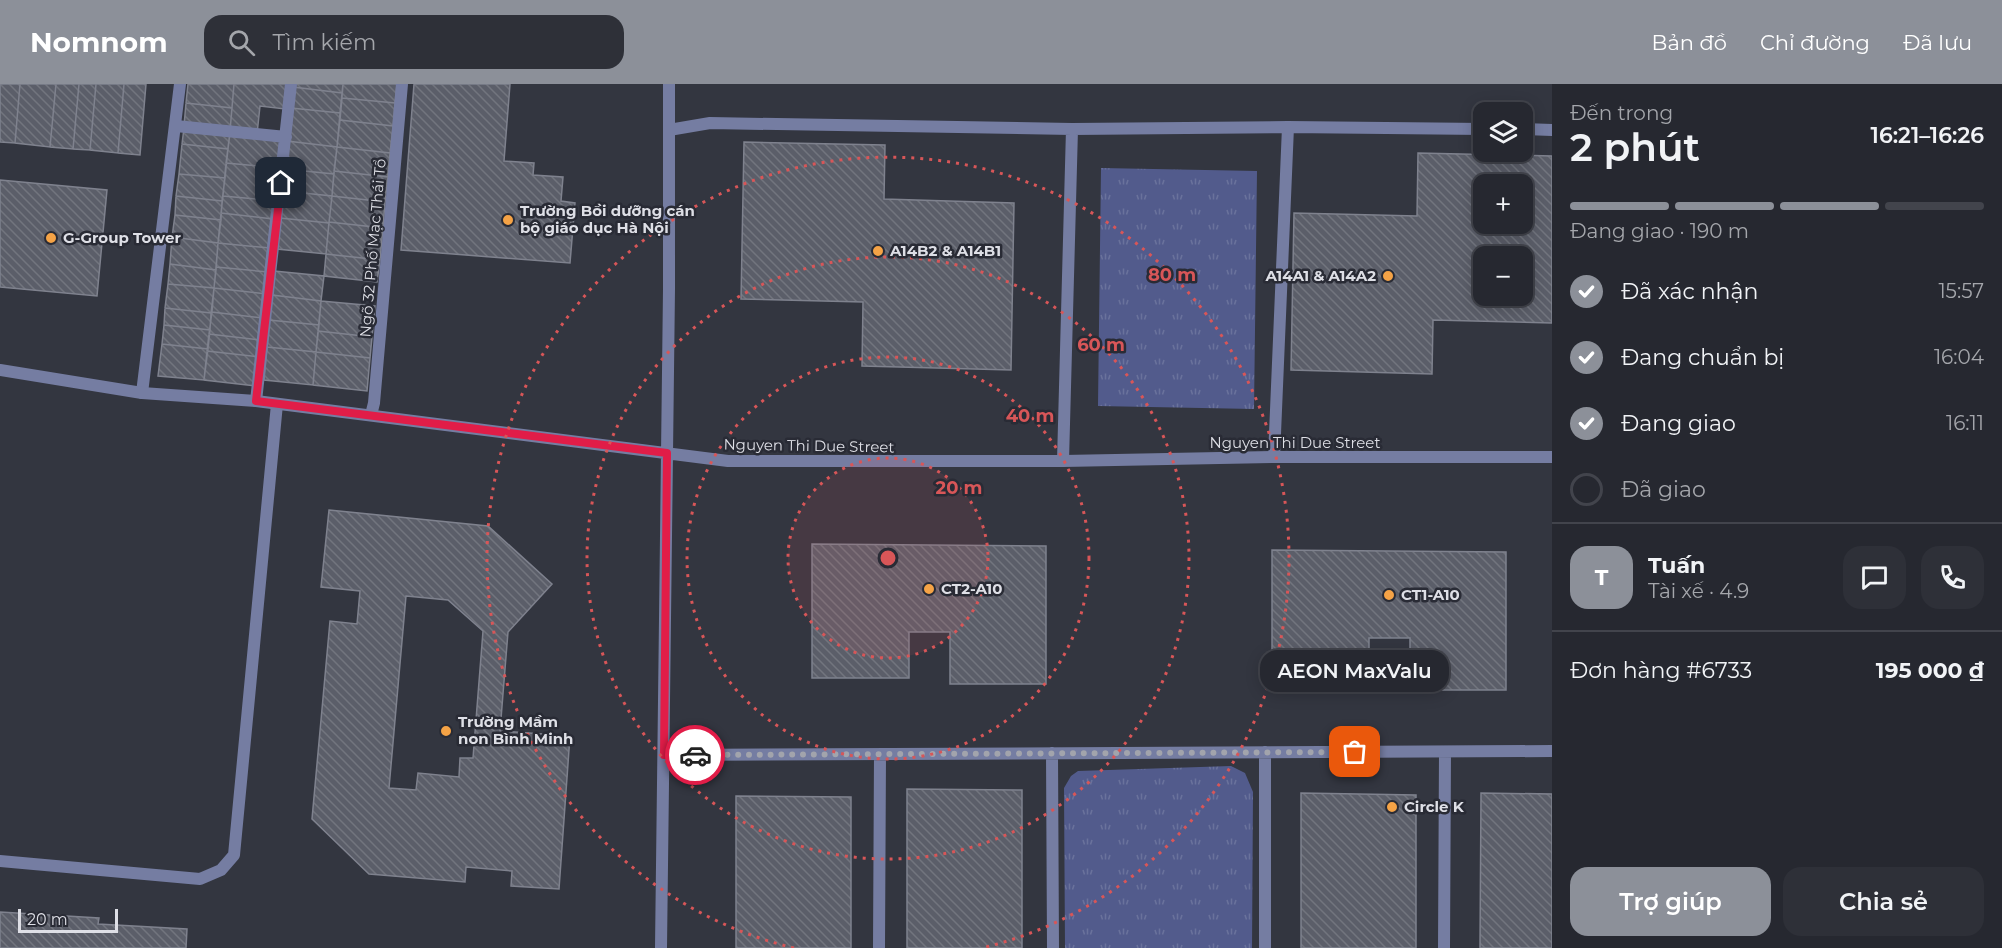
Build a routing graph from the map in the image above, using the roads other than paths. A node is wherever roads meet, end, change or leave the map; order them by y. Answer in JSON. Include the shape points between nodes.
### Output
{"nodes":[{"id":1,"x":180,"y":84,"type":"edge"},
{"id":2,"x":291,"y":84,"type":"edge"},
{"id":3,"x":402,"y":84,"type":"edge"},
{"id":4,"x":669,"y":84,"type":"edge"},
{"id":5,"x":176,"y":126,"type":"junction"},
{"id":6,"x":1288,"y":127,"type":"junction"},
{"id":7,"x":1072,"y":129,"type":"junction"},
{"id":8,"x":1473,"y":129,"type":"edge"},
{"id":9,"x":1533,"y":129,"type":"edge"},
{"id":10,"x":669,"y":130,"type":"junction"},
{"id":11,"x":1552,"y":130,"type":"edge"},
{"id":12,"x":286,"y":137,"type":"junction"},
{"id":13,"x":0,"y":370,"type":"edge"},
{"id":14,"x":142,"y":393,"type":"junction"},
{"id":15,"x":256,"y":401,"type":"junction"},
{"id":16,"x":277,"y":404,"type":"junction"},
{"id":17,"x":371,"y":414,"type":"junction"},
{"id":18,"x":667,"y":453,"type":"junction"},
{"id":19,"x":1274,"y":457,"type":"junction"},
{"id":20,"x":1552,"y":457,"type":"edge"},
{"id":21,"x":1063,"y":461,"type":"junction"},
{"id":22,"x":1265,"y":752,"type":"junction"},
{"id":23,"x":1445,"y":752,"type":"junction"},
{"id":24,"x":1552,"y":752,"type":"edge"},
{"id":25,"x":1052,"y":753,"type":"junction"},
{"id":26,"x":880,"y":754,"type":"junction"},
{"id":27,"x":664,"y":755,"type":"junction"},
{"id":28,"x":0,"y":861,"type":"edge"},
{"id":29,"x":662,"y":948,"type":"edge"},
{"id":30,"x":879,"y":948,"type":"edge"},
{"id":31,"x":1053,"y":948,"type":"edge"},
{"id":32,"x":1265,"y":948,"type":"edge"},
{"id":33,"x":1444,"y":948,"type":"edge"}],
"edges":[{"from":1,"to":5,"type":"street"},
{"from":2,"to":12,"type":"street"},
{"from":3,"to":17,"type":"street","name":"Ngõ 32 Phố Mạc Thái Tổ"},
{"from":4,"to":10,"type":"street"},
{"from":5,"to":12,"type":"street"},
{"from":5,"to":14,"type":"street"},
{"from":6,"to":7,"type":"street"},
{"from":6,"to":8,"type":"street"},
{"from":6,"to":19,"type":"street"},
{"from":7,"to":10,"type":"street","via":[[710,123]]},
{"from":7,"to":21,"type":"street"},
{"from":9,"to":11,"type":"street"},
{"from":10,"to":18,"type":"street"},
{"from":12,"to":15,"type":"street"},
{"from":13,"to":14,"type":"street","name":"Nguyen Thi Due Street"},
{"from":14,"to":15,"type":"street","name":"Nguyen Thi Due Street"},
{"from":15,"to":16,"type":"street","name":"Nguyen Thi Due Street"},
{"from":16,"to":17,"type":"street","name":"Nguyen Thi Due Street"},
{"from":16,"to":28,"type":"street","via":[[234,855],[220,870],[200,879]]},
{"from":17,"to":18,"type":"street","name":"Nguyen Thi Due Street"},
{"from":18,"to":21,"type":"street","name":"Nguyen Thi Due Street","via":[[728,461]]},
{"from":18,"to":27,"type":"street"},
{"from":19,"to":20,"type":"street","name":"Nguyen Thi Due Street"},
{"from":19,"to":21,"type":"street","name":"Nguyen Thi Due Street"},
{"from":22,"to":23,"type":"street"},
{"from":22,"to":25,"type":"street"},
{"from":22,"to":32,"type":"street"},
{"from":23,"to":24,"type":"street"},
{"from":23,"to":33,"type":"street"},
{"from":25,"to":26,"type":"street"},
{"from":25,"to":31,"type":"street"},
{"from":26,"to":27,"type":"street"},
{"from":26,"to":30,"type":"street"},
{"from":27,"to":29,"type":"street"}]}
